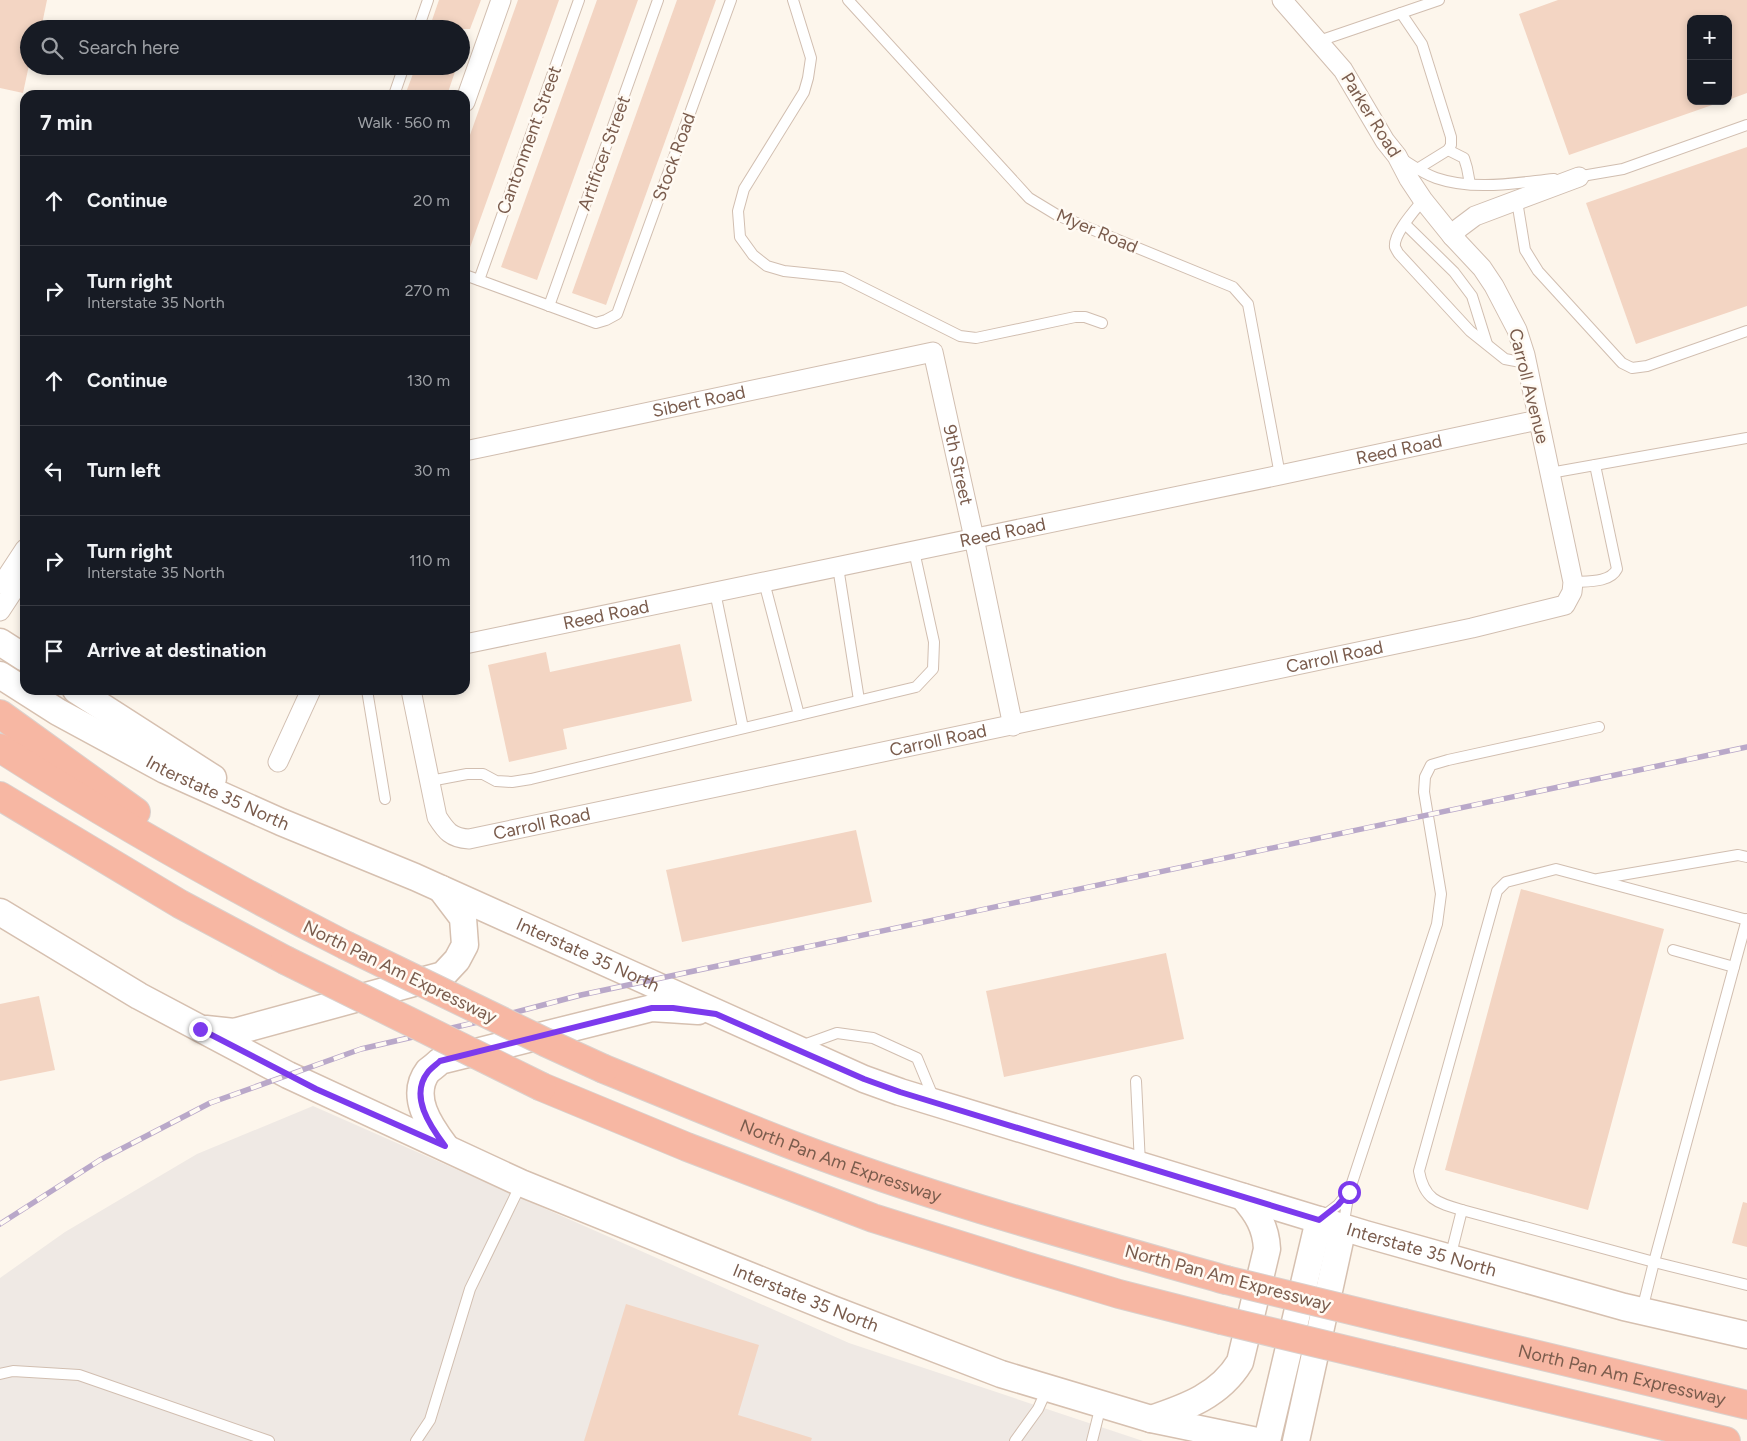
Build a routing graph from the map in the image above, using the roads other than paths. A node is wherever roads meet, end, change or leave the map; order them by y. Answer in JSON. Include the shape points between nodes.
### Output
{"nodes":[{"id":1,"x":428,"y":0,"type":"edge"},
{"id":2,"x":502,"y":0,"type":"edge"},
{"id":3,"x":579,"y":0,"type":"edge"},
{"id":4,"x":658,"y":0,"type":"edge"},
{"id":5,"x":731,"y":0,"type":"edge"},
{"id":6,"x":793,"y":0,"type":"edge"},
{"id":7,"x":848,"y":0,"type":"edge"},
{"id":8,"x":1282,"y":0,"type":"edge"},
{"id":9,"x":1439,"y":0,"type":"edge"},
{"id":10,"x":1401,"y":13,"type":"junction"},
{"id":11,"x":421,"y":20,"type":"edge"},
{"id":12,"x":1319,"y":41,"type":"junction"},
{"id":13,"x":401,"y":75,"type":"edge"},
{"id":14,"x":396,"y":90,"type":"edge"},
{"id":15,"x":469,"y":90,"type":"edge"},
{"id":16,"x":1747,"y":125,"type":"edge"},
{"id":17,"x":1448,"y":150,"type":"junction"},
{"id":18,"x":1412,"y":173,"type":"junction"},
{"id":19,"x":1579,"y":177,"type":"junction"},
{"id":20,"x":1470,"y":184,"type":"junction"},
{"id":21,"x":1423,"y":200,"type":"junction"},
{"id":22,"x":1517,"y":201,"type":"junction"},
{"id":23,"x":1405,"y":224,"type":"junction"},
{"id":24,"x":1452,"y":236,"type":"junction"},
{"id":25,"x":470,"y":277,"type":"edge"},
{"id":26,"x":479,"y":280,"type":"junction"},
{"id":27,"x":549,"y":306,"type":"junction"},
{"id":28,"x":1102,"y":323,"type":"dead end"},
{"id":29,"x":1747,"y":331,"type":"edge"},
{"id":30,"x":1487,"y":344,"type":"junction"},
{"id":31,"x":933,"y":352,"type":"joint"},
{"id":32,"x":1526,"y":363,"type":"junction"},
{"id":33,"x":1538,"y":420,"type":"junction"},
{"id":34,"x":1747,"y":438,"type":"edge"},
{"id":35,"x":470,"y":450,"type":"edge"},
{"id":36,"x":1595,"y":465,"type":"junction"},
{"id":37,"x":1550,"y":473,"type":"junction"},
{"id":38,"x":1280,"y":475,"type":"junction"},
{"id":39,"x":974,"y":538,"type":"junction"},
{"id":40,"x":914,"y":551,"type":"junction"},
{"id":41,"x":20,"y":558,"type":"edge"},
{"id":42,"x":838,"y":566,"type":"junction"},
{"id":43,"x":20,"y":581,"type":"edge"},
{"id":44,"x":764,"y":582,"type":"junction"},
{"id":45,"x":0,"y":588,"type":"edge"},
{"id":46,"x":1571,"y":590,"type":"junction"},
{"id":47,"x":715,"y":592,"type":"junction"},
{"id":48,"x":0,"y":611,"type":"edge"},
{"id":49,"x":0,"y":642,"type":"edge"},
{"id":50,"x":470,"y":643,"type":"edge"},
{"id":51,"x":20,"y":655,"type":"edge"},
{"id":52,"x":0,"y":675,"type":"edge"},
{"id":53,"x":20,"y":688,"type":"edge"},
{"id":54,"x":31,"y":695,"type":"edge"},
{"id":55,"x":84,"y":695,"type":"edge"},
{"id":56,"x":309,"y":695,"type":"edge"},
{"id":57,"x":368,"y":695,"type":"edge"},
{"id":58,"x":412,"y":695,"type":"edge"},
{"id":59,"x":859,"y":700,"type":"junction"},
{"id":60,"x":0,"y":714,"type":"edge"},
{"id":61,"x":799,"y":715,"type":"junction"},
{"id":62,"x":1013,"y":726,"type":"junction"},
{"id":63,"x":1598,"y":726,"type":"dead end"},
{"id":64,"x":743,"y":728,"type":"junction"},
{"id":65,"x":0,"y":748,"type":"edge"},
{"id":66,"x":278,"y":762,"type":"dead end"},
{"id":67,"x":430,"y":781,"type":"junction"},
{"id":68,"x":0,"y":796,"type":"edge"},
{"id":69,"x":385,"y":799,"type":"dead end"},
{"id":70,"x":0,"y":814,"type":"edge"},
{"id":71,"x":281,"y":822,"type":"junction"},
{"id":72,"x":1747,"y":857,"type":"edge"},
{"id":73,"x":1595,"y":879,"type":"junction"},
{"id":74,"x":440,"y":888,"type":"junction"},
{"id":75,"x":180,"y":904,"type":"junction"},
{"id":76,"x":0,"y":912,"type":"edge"},
{"id":77,"x":1747,"y":919,"type":"edge"},
{"id":78,"x":299,"y":922,"type":"junction"},
{"id":79,"x":1673,"y":950,"type":"dead end"},
{"id":80,"x":1734,"y":967,"type":"junction"},
{"id":81,"x":716,"y":1014,"type":"junction"},
{"id":82,"x":200,"y":1029,"type":"junction"},
{"id":83,"x":795,"y":1049,"type":"junction"},
{"id":84,"x":1136,"y":1081,"type":"dead end"},
{"id":85,"x":935,"y":1102,"type":"junction"},
{"id":86,"x":445,"y":1146,"type":"junction"},
{"id":87,"x":1140,"y":1165,"type":"junction"},
{"id":88,"x":521,"y":1183,"type":"junction"},
{"id":89,"x":1349,"y":1192,"type":"junction"},
{"id":90,"x":1243,"y":1197,"type":"junction"},
{"id":91,"x":1462,"y":1210,"type":"junction"},
{"id":92,"x":1319,"y":1220,"type":"junction"},
{"id":93,"x":1343,"y":1228,"type":"junction"},
{"id":94,"x":1450,"y":1258,"type":"junction"},
{"id":95,"x":1654,"y":1262,"type":"junction"},
{"id":96,"x":1747,"y":1285,"type":"edge"},
{"id":97,"x":1641,"y":1310,"type":"junction"},
{"id":98,"x":1747,"y":1336,"type":"edge"},
{"id":99,"x":0,"y":1374,"type":"edge"},
{"id":100,"x":1047,"y":1388,"type":"junction"},
{"id":101,"x":1101,"y":1404,"type":"junction"},
{"id":102,"x":1747,"y":1405,"type":"edge"},
{"id":103,"x":1151,"y":1419,"type":"junction"},
{"id":104,"x":269,"y":1441,"type":"edge"},
{"id":105,"x":417,"y":1441,"type":"edge"},
{"id":106,"x":1015,"y":1441,"type":"edge"},
{"id":107,"x":1092,"y":1441,"type":"edge"},
{"id":108,"x":1188,"y":1441,"type":"edge"},
{"id":109,"x":1257,"y":1441,"type":"edge"},
{"id":110,"x":1267,"y":1441,"type":"edge"},
{"id":111,"x":1296,"y":1441,"type":"edge"},
{"id":112,"x":1726,"y":1441,"type":"edge"}],
"edges":[{"from":1,"to":11,"type":"lane"},
{"from":2,"to":15,"type":"street"},
{"from":3,"to":26,"type":"lane","name":"Cantonment Street"},
{"from":4,"to":27,"type":"lane","name":"Artificer Street"},
{"from":5,"to":27,"type":"lane","name":"Stock Road","via":[[617,314],[596,323]]},
{"from":6,"to":28,"type":"lane","via":[[810,58],[808,78],[804,92],[744,189],[738,211],[740,237],[753,255],[767,266],[784,272],[842,277],[960,336],[976,338],[1075,317]]},
{"from":7,"to":38,"type":"lane","name":"Myer Road","via":[[1029,198],[1057,215],[1233,287],[1248,304]]},
{"from":8,"to":12,"type":"street","name":"Parker Road"},
{"from":9,"to":10,"type":"lane"},
{"from":10,"to":12,"type":"lane"},
{"from":10,"to":17,"type":"lane","via":[[1422,44],[1451,137]]},
{"from":12,"to":18,"type":"street","name":"Parker Road","via":[[1343,70],[1385,141]]},
{"from":13,"to":14,"type":"lane"},
{"from":16,"to":19,"type":"lane","via":[[1623,168]]},
{"from":17,"to":18,"type":"lane"},
{"from":17,"to":20,"type":"lane","via":[[1464,158]]},
{"from":18,"to":20,"type":"lane"},
{"from":18,"to":21,"type":"street","name":"Parker Road"},
{"from":19,"to":20,"type":"lane","via":[[1500,186]]},
{"from":19,"to":22,"type":"street"},
{"from":21,"to":23,"type":"lane"},
{"from":21,"to":24,"type":"street","name":"Parker Road"},
{"from":22,"to":24,"type":"street","via":[[1475,216]]},
{"from":22,"to":29,"type":"lane","via":[[1525,250],[1538,271],[1622,363],[1632,368],[1647,366]]},
{"from":23,"to":30,"type":"lane","via":[[1454,272],[1472,296]]},
{"from":23,"to":30,"type":"lane","via":[[1396,239],[1395,247],[1399,254]]},
{"from":24,"to":32,"type":"street","name":"Carroll Avenue","via":[[1494,286],[1517,330]]},
{"from":25,"to":26,"type":"lane"},
{"from":26,"to":27,"type":"lane"},
{"from":30,"to":32,"type":"lane","via":[[1505,358]]},
{"from":31,"to":35,"type":"street","name":"Sibert Road"},
{"from":31,"to":39,"type":"street","name":"9th Street"},
{"from":32,"to":33,"type":"street","name":"Carroll Avenue"},
{"from":33,"to":37,"type":"street","name":"Carroll Avenue"},
{"from":33,"to":38,"type":"street","name":"Reed Road"},
{"from":34,"to":36,"type":"lane"},
{"from":36,"to":37,"type":"lane"},
{"from":36,"to":46,"type":"lane","via":[[1616,569],[1607,578]]},
{"from":37,"to":46,"type":"street","name":"Carroll Avenue"},
{"from":38,"to":39,"type":"street","name":"Reed Road"},
{"from":39,"to":40,"type":"street","name":"Reed Road"},
{"from":39,"to":62,"type":"street","name":"9th Street"},
{"from":40,"to":42,"type":"street","name":"Reed Road"},
{"from":40,"to":59,"type":"lane","via":[[934,642],[933,669],[916,687]]},
{"from":41,"to":45,"type":"street"},
{"from":42,"to":44,"type":"street","name":"Reed Road"},
{"from":42,"to":59,"type":"lane"},
{"from":43,"to":48,"type":"street"},
{"from":44,"to":47,"type":"street","name":"Reed Road"},
{"from":44,"to":61,"type":"lane"},
{"from":46,"to":62,"type":"street","name":"Carroll Road","via":[[1565,605],[1472,628]]},
{"from":47,"to":50,"type":"street","name":"Reed Road"},
{"from":47,"to":64,"type":"lane"},
{"from":49,"to":51,"type":"main road"},
{"from":52,"to":53,"type":"main road","name":"Interstate 35 North"},
{"from":54,"to":71,"type":"main road","name":"Interstate 35 North","via":[[165,770]]},
{"from":55,"to":71,"type":"main road"},
{"from":56,"to":66,"type":"street"},
{"from":57,"to":69,"type":"lane"},
{"from":58,"to":67,"type":"street","name":"Carroll Road"},
{"from":59,"to":61,"type":"lane"},
{"from":60,"to":78,"type":"highway","via":[[117,799]]},
{"from":61,"to":64,"type":"lane"},
{"from":62,"to":67,"type":"street","name":"Carroll Road","via":[[469,839],[446,831],[437,817]]},
{"from":63,"to":89,"type":"lane","via":[[1448,760],[1431,766],[1425,777],[1424,792],[1441,894],[1437,924]]},
{"from":64,"to":67,"type":"lane","via":[[522,781],[496,781],[483,774],[467,774]]},
{"from":65,"to":78,"type":"highway","name":"North Pan Am Expressway","via":[[211,875]]},
{"from":68,"to":75,"type":"highway"},
{"from":70,"to":75,"type":"highway","via":[[103,874]]},
{"from":71,"to":74,"type":"main road","name":"Interstate 35 North"},
{"from":72,"to":73,"type":"lane","via":[[1738,855]]},
{"from":73,"to":77,"type":"lane"},
{"from":73,"to":91,"type":"lane","via":[[1556,869],[1506,882],[1497,891],[1419,1172],[1422,1186],[1432,1198]]},
{"from":74,"to":81,"type":"main road","name":"Interstate 35 North"},
{"from":74,"to":82,"type":"main road","via":[[462,918],[465,945],[443,975],[234,1032]]},
{"from":75,"to":112,"type":"highway","bridge":true,"via":[[285,960],[542,1087],[873,1218],[1120,1294]]},
{"from":76,"to":82,"type":"main road","name":"Interstate 35 North","via":[[138,996]]},
{"from":77,"to":80,"type":"lane"},
{"from":78,"to":102,"type":"highway","name":"North Pan Am Expressway","bridge":true,"via":[[604,1069],[798,1147],[895,1181],[1069,1236],[1226,1280]]},
{"from":79,"to":80,"type":"lane"},
{"from":80,"to":95,"type":"lane"},
{"from":81,"to":83,"type":"main road","name":"Interstate 35 North"},
{"from":81,"to":86,"type":"main road","via":[[652,1008],[440,1061],[428,1072],[421,1089],[422,1108],[429,1125]]},
{"from":82,"to":86,"type":"main road","name":"Interstate 35 North","via":[[316,1089]]},
{"from":83,"to":85,"type":"main road","name":"Interstate 35 North","via":[[864,1079]]},
{"from":83,"to":85,"type":"lane","via":[[837,1033],[873,1038],[918,1058]]},
{"from":84,"to":87,"type":"lane"},
{"from":85,"to":87,"type":"main road","name":"Interstate 35 North"},
{"from":86,"to":88,"type":"main road","name":"Interstate 35 North"},
{"from":87,"to":90,"type":"main road","name":"Interstate 35 North"},
{"from":88,"to":100,"type":"main road","name":"Interstate 35 North","via":[[853,1317],[1001,1374]]},
{"from":88,"to":105,"type":"lane","via":[[470,1289],[430,1420]]},
{"from":89,"to":92,"type":"lane"},
{"from":89,"to":93,"type":"lane"},
{"from":90,"to":92,"type":"main road","name":"Interstate 35 North"},
{"from":90,"to":103,"type":"main road","via":[[1254,1209],[1267,1234],[1267,1249],[1240,1362],[1232,1375],[1207,1396]]},
{"from":91,"to":94,"type":"lane"},
{"from":91,"to":95,"type":"lane"},
{"from":92,"to":93,"type":"main road","name":"Interstate 35 North"},
{"from":92,"to":110,"type":"main road"},
{"from":93,"to":94,"type":"main road","name":"Interstate 35 North"},
{"from":93,"to":111,"type":"main road"},
{"from":94,"to":97,"type":"main road","name":"Interstate 35 North"},
{"from":95,"to":96,"type":"lane"},
{"from":95,"to":97,"type":"lane"},
{"from":97,"to":98,"type":"main road","name":"Interstate 35 North"},
{"from":99,"to":104,"type":"lane","via":[[13,1371],[79,1375]]},
{"from":100,"to":101,"type":"main road","name":"Interstate 35 North"},
{"from":100,"to":106,"type":"lane","via":[[1038,1409]]},
{"from":101,"to":103,"type":"main road","name":"Interstate 35 North"},
{"from":101,"to":107,"type":"lane"},
{"from":103,"to":108,"type":"main road"},
{"from":103,"to":109,"type":"main road","name":"Interstate 35 North"}]}
